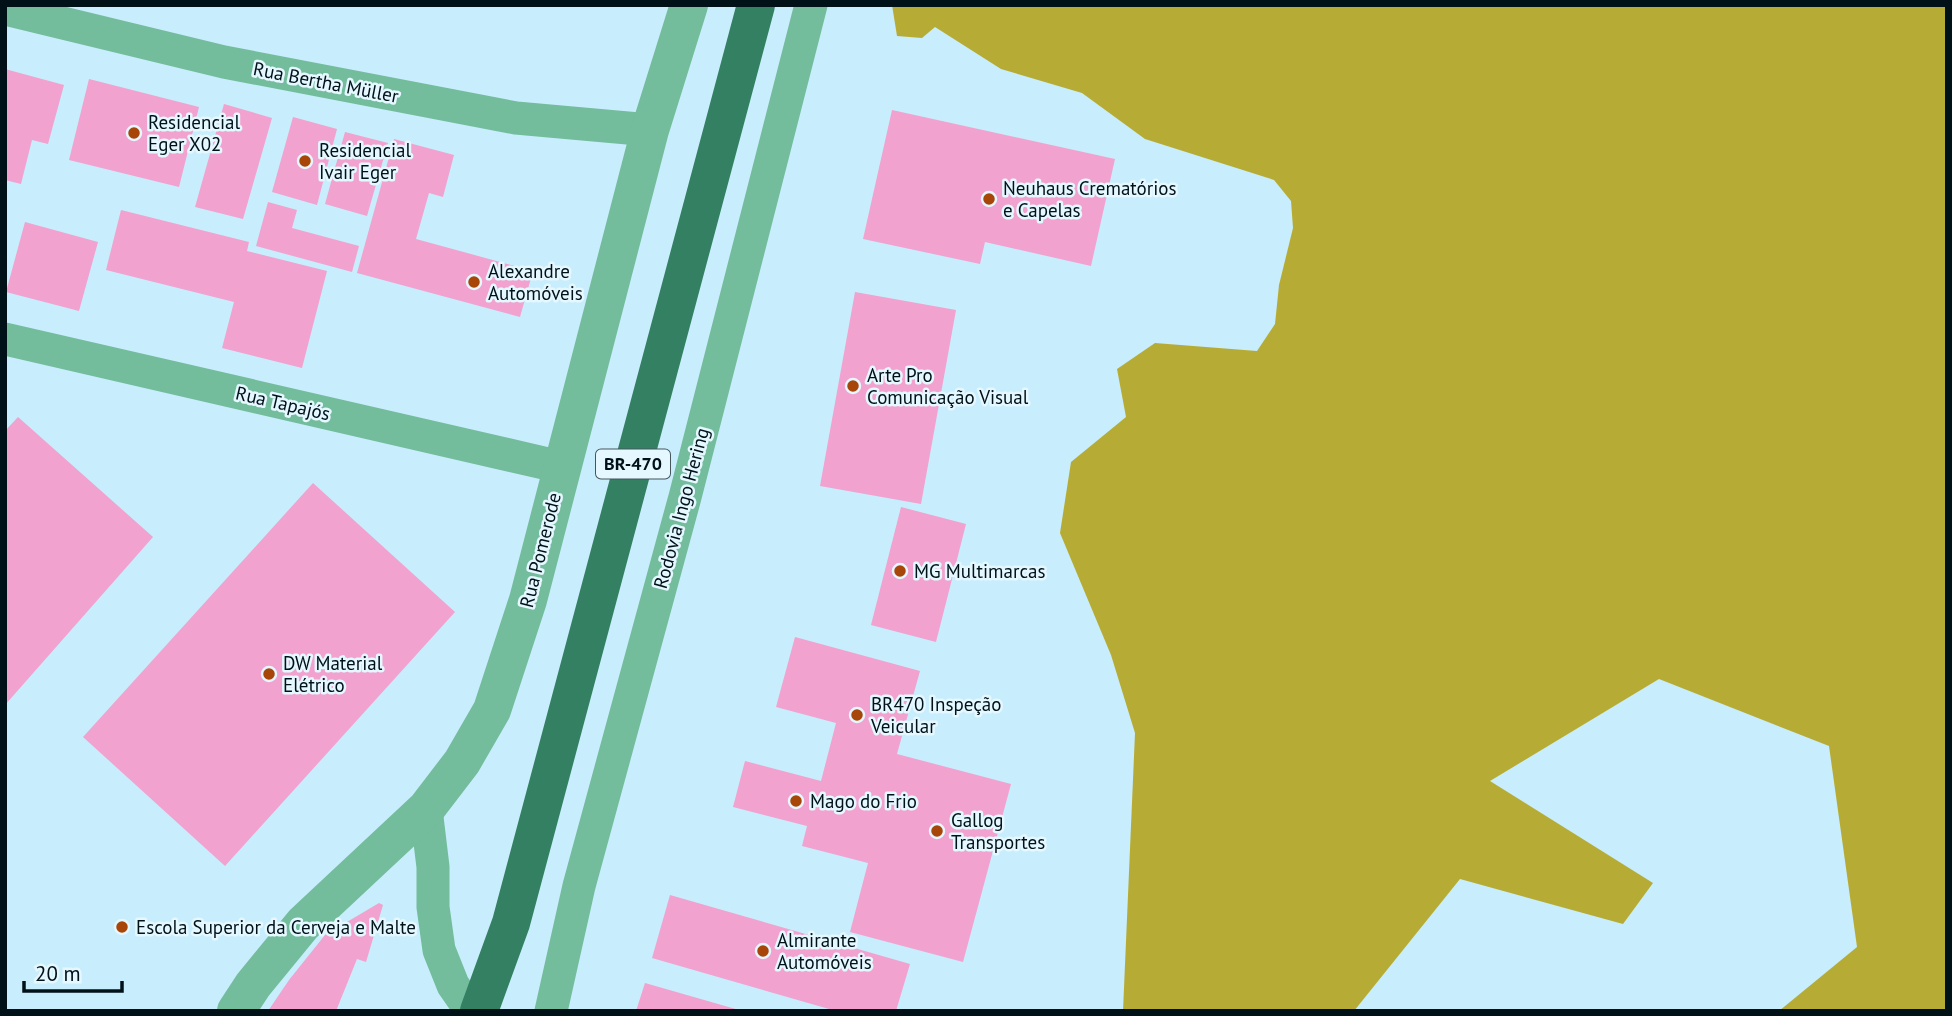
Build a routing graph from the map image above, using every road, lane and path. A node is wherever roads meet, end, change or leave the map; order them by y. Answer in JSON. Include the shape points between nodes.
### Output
{"nodes":[{"id":1,"x":689,"y":5,"type":"edge"},
{"id":2,"x":756,"y":5,"type":"edge"},
{"id":3,"x":811,"y":5,"type":"edge"},
{"id":4,"x":5,"y":9,"type":"edge"},
{"id":5,"x":650,"y":130,"type":"junction"},
{"id":6,"x":5,"y":339,"type":"edge"},
{"id":7,"x":561,"y":467,"type":"junction"},
{"id":8,"x":426,"y":809,"type":"junction"},
{"id":9,"x":511,"y":923,"type":"junction"},
{"id":10,"x":236,"y":1011,"type":"edge"},
{"id":11,"x":471,"y":1011,"type":"edge"},
{"id":12,"x":479,"y":1011,"type":"edge"},
{"id":13,"x":501,"y":1011,"type":"edge"},
{"id":14,"x":551,"y":1011,"type":"edge"}],
"edges":[{"from":1,"to":5,"type":"street","name":"Rua Pomerode"},
{"from":2,"to":9,"type":"highway","number":"BR-470"},
{"from":3,"to":14,"type":"street","name":"Rodovia Ingo Hering","number":"BR-470","via":[[579,886]]},
{"from":4,"to":5,"type":"street","name":"Rua Bertha Müller","via":[[224,62],[516,118]]},
{"from":5,"to":7,"type":"street","name":"Rua Pomerode"},
{"from":6,"to":7,"type":"street","name":"Rua Tapajós"},
{"from":7,"to":8,"type":"street","name":"Rua Pomerode","via":[[528,600],[492,710],[462,762]]},
{"from":8,"to":10,"type":"street","name":"Rua Pomerode","via":[[303,924]]},
{"from":8,"to":11,"type":"street","via":[[439,950],[453,985]]},
{"from":9,"to":12,"type":"highway","number":"BR-470"},
{"from":9,"to":13,"type":"highway","number":"BR-470"}]}
